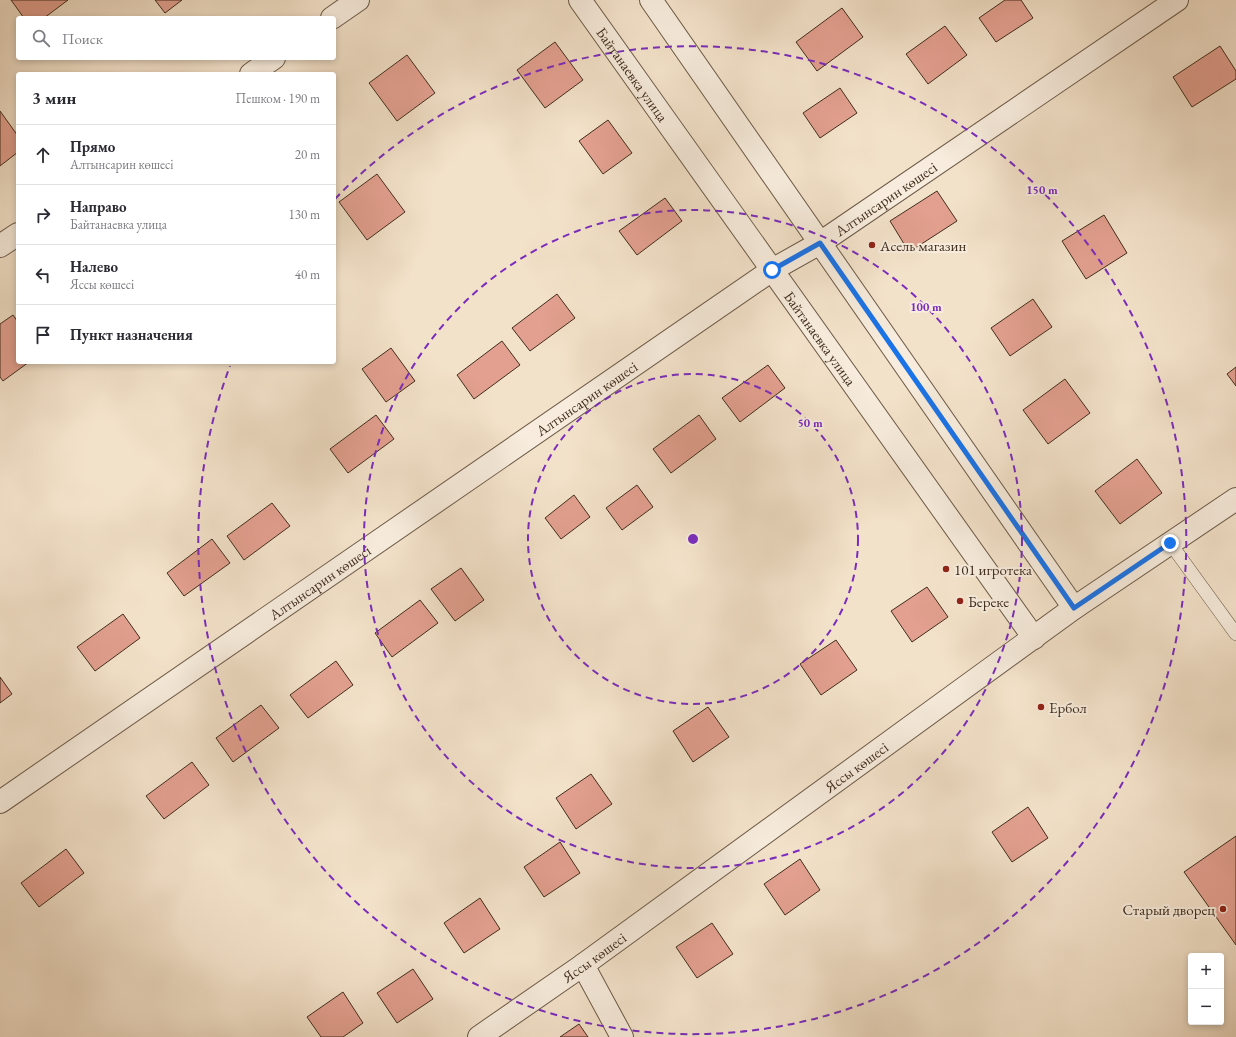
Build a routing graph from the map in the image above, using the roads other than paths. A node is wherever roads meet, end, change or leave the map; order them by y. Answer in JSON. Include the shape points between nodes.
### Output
{"nodes":[{"id":1,"x":358,"y":0,"type":"edge"},
{"id":2,"x":580,"y":0,"type":"edge"},
{"id":3,"x":651,"y":0,"type":"edge"},
{"id":4,"x":1177,"y":0,"type":"edge"},
{"id":5,"x":335,"y":16,"type":"edge"},
{"id":6,"x":271,"y":60,"type":"edge"},
{"id":7,"x":253,"y":72,"type":"edge"},
{"id":8,"x":16,"y":235,"type":"edge"},
{"id":9,"x":820,"y":243,"type":"junction"},
{"id":10,"x":0,"y":246,"type":"edge"},
{"id":11,"x":772,"y":270,"type":"junction"},
{"id":12,"x":1236,"y":499,"type":"edge"},
{"id":13,"x":1170,"y":543,"type":"junction"},
{"id":14,"x":1074,"y":608,"type":"junction"},
{"id":15,"x":1236,"y":634,"type":"edge"},
{"id":16,"x":1034,"y":638,"type":"junction"},
{"id":17,"x":0,"y":802,"type":"edge"},
{"id":18,"x":583,"y":965,"type":"junction"},
{"id":19,"x":479,"y":1037,"type":"edge"},
{"id":20,"x":622,"y":1037,"type":"edge"}],
"edges":[{"from":1,"to":5,"type":"street"},
{"from":2,"to":11,"type":"street","name":"Байтанаевка улица"},
{"from":3,"to":9,"type":"street"},
{"from":4,"to":9,"type":"street","name":"Алтынсарин көшесі"},
{"from":6,"to":7,"type":"street"},
{"from":8,"to":10,"type":"street"},
{"from":9,"to":11,"type":"street","name":"Алтынсарин көшесі"},
{"from":9,"to":14,"type":"street"},
{"from":11,"to":16,"type":"street","name":"Байтанаевка улица"},
{"from":11,"to":17,"type":"street","name":"Алтынсарин көшесі"},
{"from":12,"to":13,"type":"street","name":"Яссы көшесі"},
{"from":13,"to":14,"type":"street","name":"Яссы көшесі"},
{"from":13,"to":15,"type":"lane"},
{"from":14,"to":16,"type":"street","name":"Яссы көшесі"},
{"from":16,"to":18,"type":"street","name":"Яссы көшесі"},
{"from":18,"to":19,"type":"street","name":"Яссы көшесі"},
{"from":18,"to":20,"type":"street"}]}
